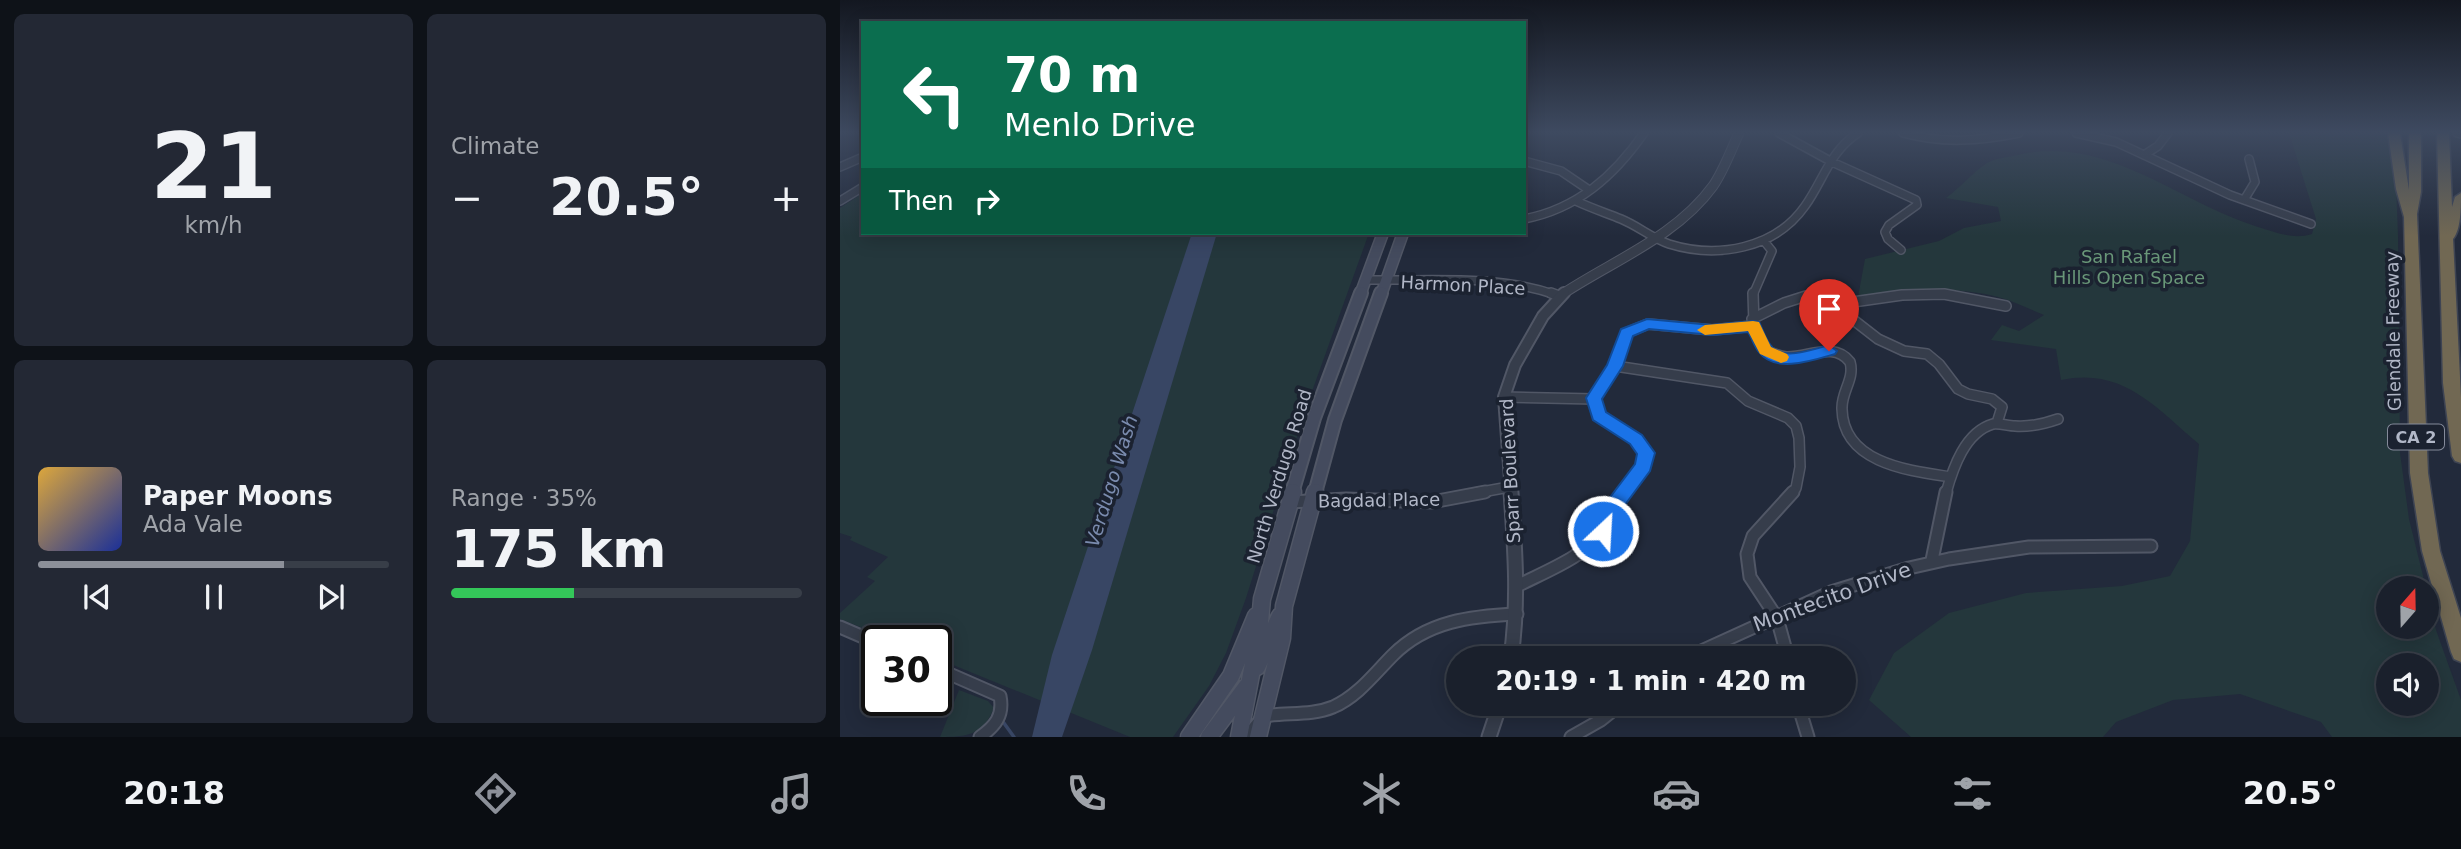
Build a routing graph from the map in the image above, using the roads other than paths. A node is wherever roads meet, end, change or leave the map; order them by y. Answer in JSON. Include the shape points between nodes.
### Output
{"nodes":[{"id":1,"x":1548,"y":167,"type":"edge"},
{"id":2,"x":1617,"y":167,"type":"edge"},
{"id":3,"x":1722,"y":167,"type":"edge"},
{"id":4,"x":1829,"y":167,"type":"edge"},
{"id":5,"x":1844,"y":167,"type":"edge"},
{"id":6,"x":2171,"y":167,"type":"edge"},
{"id":7,"x":2251,"y":167,"type":"edge"},
{"id":8,"x":2399,"y":167,"type":"edge"},
{"id":9,"x":2415,"y":167,"type":"edge"},
{"id":10,"x":2444,"y":167,"type":"edge"},
{"id":11,"x":861,"y":188,"type":"edge"},
{"id":12,"x":1589,"y":190,"type":"junction"},
{"id":13,"x":2461,"y":197,"type":"edge"},
{"id":14,"x":840,"y":201,"type":"edge"},
{"id":15,"x":1576,"y":201,"type":"junction"},
{"id":16,"x":2244,"y":201,"type":"junction"},
{"id":17,"x":2411,"y":217,"type":"junction"},
{"id":18,"x":1526,"y":219,"type":"edge"},
{"id":19,"x":2311,"y":224,"type":"dead end"},
{"id":20,"x":1382,"y":235,"type":"edge"},
{"id":21,"x":1401,"y":235,"type":"edge"},
{"id":22,"x":1657,"y":238,"type":"junction"},
{"id":23,"x":1765,"y":241,"type":"junction"},
{"id":24,"x":2446,"y":247,"type":"junction"},
{"id":25,"x":1901,"y":250,"type":"dead end"},
{"id":26,"x":1366,"y":280,"type":"junction"},
{"id":27,"x":1384,"y":281,"type":"junction"},
{"id":28,"x":1559,"y":296,"type":"junction"},
{"id":29,"x":1839,"y":304,"type":"junction"},
{"id":30,"x":2006,"y":306,"type":"dead end"},
{"id":31,"x":1753,"y":323,"type":"junction"},
{"id":32,"x":1615,"y":366,"type":"junction"},
{"id":33,"x":1504,"y":397,"type":"junction"},
{"id":34,"x":1594,"y":398,"type":"junction"},
{"id":35,"x":2058,"y":419,"type":"dead end"},
{"id":36,"x":1997,"y":423,"type":"junction"},
{"id":37,"x":2461,"y":456,"type":"edge"},
{"id":38,"x":1951,"y":477,"type":"junction"},
{"id":39,"x":1509,"y":487,"type":"junction"},
{"id":40,"x":1314,"y":501,"type":"junction"},
{"id":41,"x":1290,"y":502,"type":"junction"},
{"id":42,"x":2151,"y":547,"type":"dead end"},
{"id":43,"x":1932,"y":560,"type":"junction"},
{"id":44,"x":1517,"y":586,"type":"junction"},
{"id":45,"x":1262,"y":599,"type":"junction"},
{"id":46,"x":1284,"y":606,"type":"junction"},
{"id":47,"x":1517,"y":614,"type":"junction"},
{"id":48,"x":1777,"y":618,"type":"junction"},
{"id":49,"x":840,"y":627,"type":"edge"},
{"id":50,"x":861,"y":636,"type":"edge"},
{"id":51,"x":1513,"y":646,"type":"edge"},
{"id":52,"x":1708,"y":646,"type":"edge"},
{"id":53,"x":1785,"y":646,"type":"edge"},
{"id":54,"x":2461,"y":652,"type":"edge"},
{"id":55,"x":952,"y":675,"type":"edge"},
{"id":56,"x":1248,"y":685,"type":"junction"},
{"id":57,"x":1264,"y":716,"type":"junction"},
{"id":58,"x":1496,"y":716,"type":"edge"},
{"id":59,"x":1606,"y":716,"type":"edge"},
{"id":60,"x":1802,"y":716,"type":"edge"},
{"id":61,"x":980,"y":737,"type":"edge"},
{"id":62,"x":1189,"y":737,"type":"edge"},
{"id":63,"x":1209,"y":737,"type":"edge"},
{"id":64,"x":1239,"y":737,"type":"edge"},
{"id":65,"x":1246,"y":737,"type":"edge"},
{"id":66,"x":1258,"y":737,"type":"edge"},
{"id":67,"x":1489,"y":737,"type":"edge"},
{"id":68,"x":1571,"y":737,"type":"edge"},
{"id":69,"x":1808,"y":737,"type":"edge"}],
"edges":[{"from":1,"to":12,"type":"street","via":[[1562,171]]},
{"from":2,"to":12,"type":"street"},
{"from":3,"to":22,"type":"street","name":"Sparr Boulevard","via":[[1715,183],[1683,219]]},
{"from":4,"to":23,"type":"street","via":[[1803,210]]},
{"from":5,"to":25,"type":"street","via":[[1918,202],[1886,228],[1888,239]]},
{"from":6,"to":16,"type":"street"},
{"from":7,"to":16,"type":"street","via":[[2255,182]]},
{"from":8,"to":17,"type":"highway","name":"Glendale Freeway","number":"CA 2"},
{"from":9,"to":17,"type":"highway"},
{"from":10,"to":24,"type":"highway"},
{"from":11,"to":14,"type":"street"},
{"from":12,"to":15,"type":"street"},
{"from":13,"to":24,"type":"highway","number":"CA 2"},
{"from":15,"to":18,"type":"street","via":[[1552,214]]},
{"from":15,"to":22,"type":"street"},
{"from":16,"to":19,"type":"street"},
{"from":17,"to":54,"type":"highway","name":"Glendale Freeway","number":"CA 2","via":[[2418,473],[2431,551]]},
{"from":20,"to":26,"type":"main road","name":"North Verdugo Road"},
{"from":21,"to":27,"type":"main road"},
{"from":22,"to":23,"type":"street","via":[[1719,251]]},
{"from":22,"to":28,"type":"street","name":"Sparr Boulevard"},
{"from":23,"to":31,"type":"street","via":[[1772,251],[1753,291]]},
{"from":24,"to":37,"type":"highway","number":"CA 2","via":[[2451,383]]},
{"from":26,"to":27,"type":"street","name":"Harmon Place"},
{"from":26,"to":41,"type":"main road","name":"North Verdugo Road","via":[[1314,418]]},
{"from":27,"to":28,"type":"street","name":"Harmon Place","via":[[1479,283],[1534,288]]},
{"from":27,"to":40,"type":"main road","via":[[1335,420]]},
{"from":28,"to":33,"type":"street","name":"Sparr Boulevard","via":[[1526,344]]},
{"from":29,"to":30,"type":"street","via":[[1922,294],[1975,296]]},
{"from":29,"to":31,"type":"street","via":[[1812,294],[1791,300]]},
{"from":29,"to":36,"type":"street","via":[[1892,346],[1928,355],[1961,391],[1995,401],[2002,407]]},
{"from":31,"to":32,"type":"street","via":[[1712,330],[1642,324],[1625,335]]},
{"from":31,"to":38,"type":"street","via":[[1765,350],[1774,356],[1796,359],[1829,351],[1847,358],[1852,365],[1843,421],[1875,458],[1891,467]]},
{"from":32,"to":34,"type":"street"},
{"from":32,"to":48,"type":"street","via":[[1727,383],[1748,401],[1796,426],[1800,438],[1796,488],[1753,536],[1747,554],[1750,577]]},
{"from":33,"to":34,"type":"street"},
{"from":33,"to":39,"type":"street","name":"Sparr Boulevard"},
{"from":34,"to":44,"type":"street","via":[[1599,416],[1636,440],[1646,453],[1644,466],[1614,505],[1603,531],[1573,558]]},
{"from":35,"to":36,"type":"street","via":[[2040,426]]},
{"from":36,"to":38,"type":"street","via":[[1981,428],[1967,442]]},
{"from":38,"to":43,"type":"street"},
{"from":39,"to":40,"type":"street","name":"Bagdad Place","via":[[1432,502]]},
{"from":39,"to":44,"type":"street","name":"Sparr Boulevard"},
{"from":40,"to":41,"type":"street","name":"Bagdad Place"},
{"from":40,"to":46,"type":"main road"},
{"from":41,"to":45,"type":"main road","name":"North Verdugo Road"},
{"from":42,"to":43,"type":"street","name":"Montecito Drive","via":[[2096,542],[2045,545]]},
{"from":43,"to":48,"type":"street","name":"Montecito Drive","via":[[1829,593]]},
{"from":44,"to":47,"type":"street","name":"Sparr Boulevard"},
{"from":45,"to":56,"type":"main road","name":"North Verdugo Road"},
{"from":45,"to":62,"type":"main road","via":[[1231,676]]},
{"from":46,"to":56,"type":"main road"},
{"from":46,"to":57,"type":"main road","via":[[1282,638]]},
{"from":47,"to":51,"type":"street","name":"Sparr Boulevard"},
{"from":47,"to":57,"type":"street","via":[[1439,624],[1414,638],[1345,701],[1319,712]]},
{"from":48,"to":52,"type":"street","name":"Montecito Drive"},
{"from":48,"to":53,"type":"street"},
{"from":49,"to":50,"type":"street"},
{"from":55,"to":61,"type":"street","via":[[1000,696],[1001,719]]},
{"from":56,"to":63,"type":"main road"},
{"from":56,"to":64,"type":"main road","name":"North Verdugo Road"},
{"from":57,"to":65,"type":"street"},
{"from":57,"to":66,"type":"main road"},
{"from":58,"to":67,"type":"street"},
{"from":59,"to":68,"type":"street"},
{"from":60,"to":69,"type":"street"}]}
